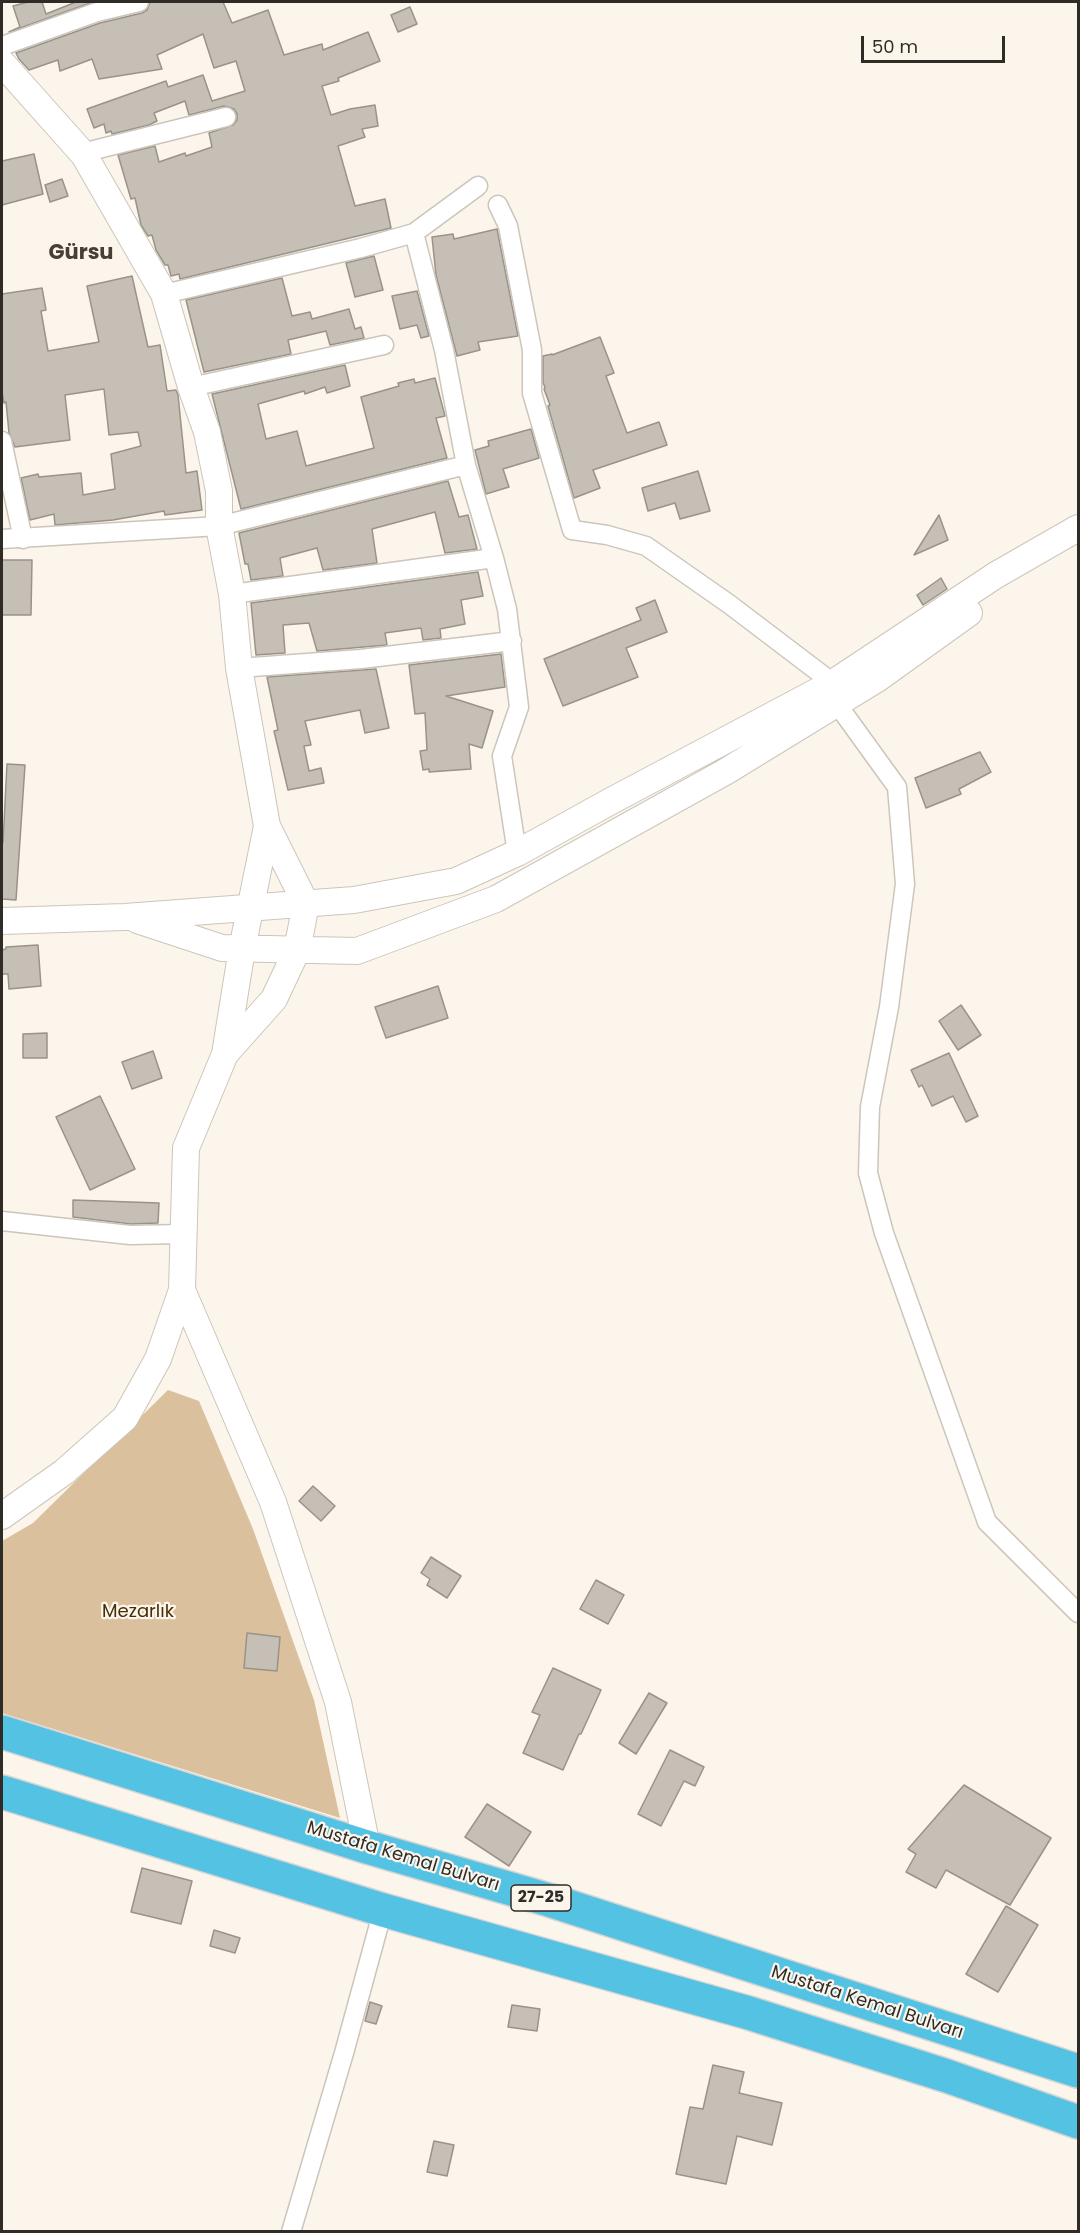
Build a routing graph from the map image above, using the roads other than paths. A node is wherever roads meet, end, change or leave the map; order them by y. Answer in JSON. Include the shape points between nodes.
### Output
{"nodes":[{"id":1,"x":139,"y":2,"type":"edge"},
{"id":2,"x":2,"y":46,"type":"edge"},
{"id":3,"x":2,"y":63,"type":"edge"},
{"id":4,"x":226,"y":117,"type":"dead end"},
{"id":5,"x":82,"y":153,"type":"junction"},
{"id":6,"x":478,"y":186,"type":"dead end"},
{"id":7,"x":498,"y":205,"type":"dead end"},
{"id":8,"x":414,"y":233,"type":"junction"},
{"id":9,"x":164,"y":294,"type":"junction"},
{"id":10,"x":384,"y":345,"type":"dead end"},
{"id":11,"x":191,"y":387,"type":"junction"},
{"id":12,"x":2,"y":441,"type":"edge"},
{"id":13,"x":466,"y":465,"type":"junction"},
{"id":14,"x":219,"y":526,"type":"junction"},
{"id":15,"x":1078,"y":528,"type":"edge"},
{"id":16,"x":23,"y":538,"type":"junction"},
{"id":17,"x":1078,"y":538,"type":"edge"},
{"id":18,"x":2,"y":539,"type":"edge"},
{"id":19,"x":494,"y":558,"type":"junction"},
{"id":20,"x":232,"y":594,"type":"junction"},
{"id":21,"x":512,"y":641,"type":"junction"},
{"id":22,"x":239,"y":668,"type":"junction"},
{"id":23,"x":835,"y":693,"type":"junction"},
{"id":24,"x":267,"y":826,"type":"junction"},
{"id":25,"x":517,"y":853,"type":"junction"},
{"id":26,"x":306,"y":904,"type":"junction"},
{"id":27,"x":249,"y":908,"type":"junction"},
{"id":28,"x":125,"y":917,"type":"junction"},
{"id":29,"x":2,"y":921,"type":"edge"},
{"id":30,"x":242,"y":949,"type":"junction"},
{"id":31,"x":297,"y":950,"type":"junction"},
{"id":32,"x":225,"y":1054,"type":"junction"},
{"id":33,"x":2,"y":1221,"type":"edge"},
{"id":34,"x":183,"y":1234,"type":"junction"},
{"id":35,"x":182,"y":1290,"type":"junction"},
{"id":36,"x":2,"y":1516,"type":"edge"},
{"id":37,"x":1078,"y":1613,"type":"edge"},
{"id":38,"x":2,"y":1732,"type":"edge"},
{"id":39,"x":2,"y":1792,"type":"edge"},
{"id":40,"x":367,"y":1847,"type":"junction"},
{"id":41,"x":383,"y":1910,"type":"junction"},
{"id":42,"x":1078,"y":2072,"type":"edge"},
{"id":43,"x":1078,"y":2122,"type":"edge"},
{"id":44,"x":291,"y":2232,"type":"edge"}],
"edges":[{"from":1,"to":2,"type":"street","via":[[97,12]]},
{"from":3,"to":5,"type":"street"},
{"from":4,"to":5,"type":"street"},
{"from":5,"to":9,"type":"street"},
{"from":6,"to":8,"type":"street"},
{"from":7,"to":23,"type":"street","via":[[508,226],[532,350],[532,393],[572,530],[646,546],[729,604]]},
{"from":8,"to":9,"type":"street"},
{"from":8,"to":13,"type":"street","via":[[444,350]]},
{"from":9,"to":11,"type":"street"},
{"from":10,"to":11,"type":"street"},
{"from":11,"to":14,"type":"street","via":[[207,432],[219,491]]},
{"from":12,"to":16,"type":"street"},
{"from":13,"to":14,"type":"street"},
{"from":13,"to":19,"type":"street"},
{"from":14,"to":16,"type":"street"},
{"from":14,"to":20,"type":"street"},
{"from":15,"to":23,"type":"street","via":[[996,575]]},
{"from":16,"to":18,"type":"street"},
{"from":17,"to":23,"type":"street","via":[[877,679]]},
{"from":19,"to":20,"type":"street"},
{"from":19,"to":21,"type":"street"},
{"from":20,"to":22,"type":"street"},
{"from":21,"to":22,"type":"street","via":[[361,659]]},
{"from":21,"to":25,"type":"street","via":[[519,707],[502,756]]},
{"from":22,"to":24,"type":"street"},
{"from":23,"to":25,"type":"street","via":[[622,795]]},
{"from":23,"to":31,"type":"street","via":[[725,772],[496,899],[357,951]]},
{"from":23,"to":37,"type":"street","via":[[897,787],[905,884],[889,1007],[870,1107],[868,1173],[884,1233],[987,1522]]},
{"from":24,"to":26,"type":"street"},
{"from":24,"to":27,"type":"street"},
{"from":25,"to":26,"type":"street","via":[[456,881],[354,900]]},
{"from":26,"to":27,"type":"street"},
{"from":26,"to":31,"type":"street"},
{"from":27,"to":28,"type":"street"},
{"from":27,"to":30,"type":"street"},
{"from":28,"to":29,"type":"street"},
{"from":28,"to":30,"type":"street","via":[[222,948]]},
{"from":30,"to":31,"type":"street"},
{"from":30,"to":32,"type":"street"},
{"from":31,"to":32,"type":"street","via":[[274,999]]},
{"from":32,"to":34,"type":"street","via":[[186,1148]]},
{"from":33,"to":34,"type":"street","via":[[130,1235]]},
{"from":34,"to":35,"type":"street"},
{"from":35,"to":36,"type":"street","via":[[158,1359],[125,1418],[64,1472]]},
{"from":35,"to":40,"type":"street","via":[[273,1502],[338,1702]]},
{"from":38,"to":40,"type":"highway","name":"Mustafa Kemal Bulvarı","number":"27-25"},
{"from":39,"to":41,"type":"highway"},
{"from":40,"to":42,"type":"highway","name":"Mustafa Kemal Bulvarı","number":"27-25","via":[[549,1900]]},
{"from":41,"to":43,"type":"highway","via":[[749,2013]]},
{"from":41,"to":44,"type":"street"}]}
